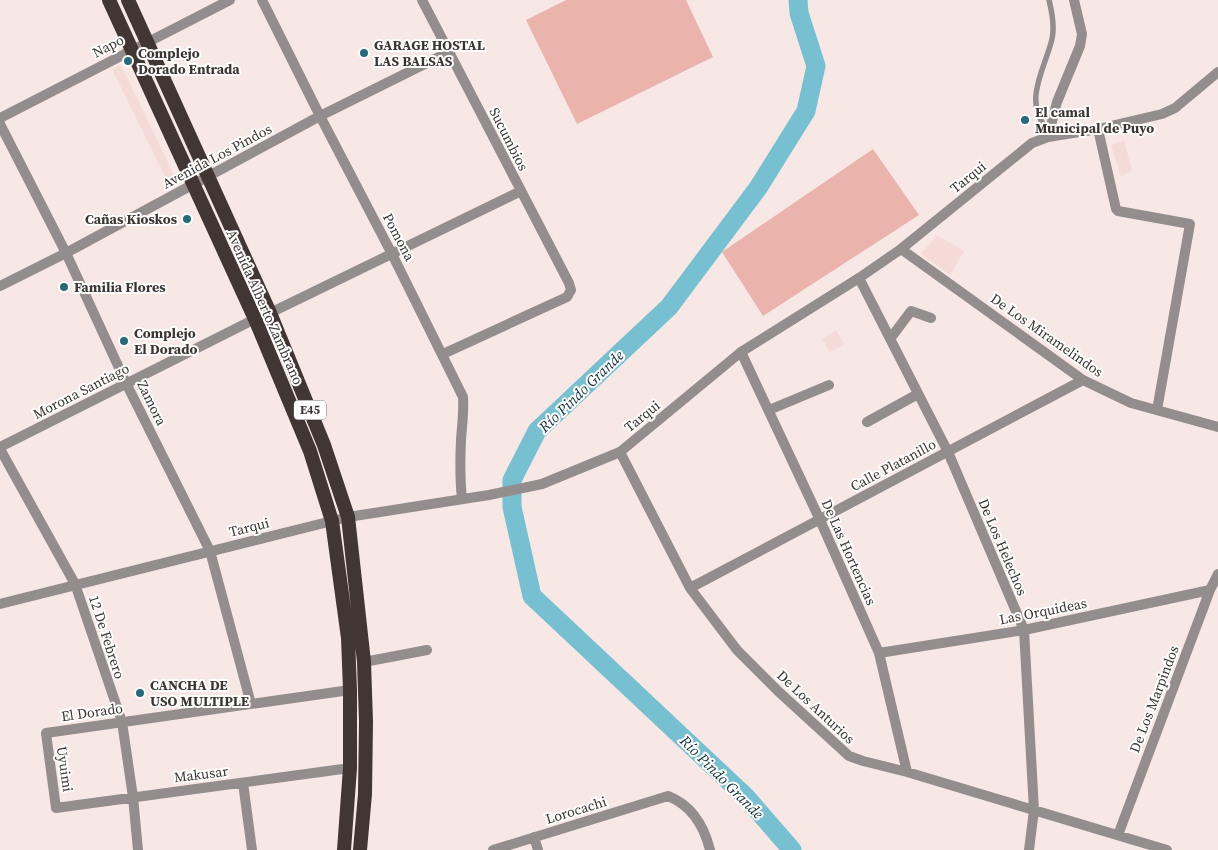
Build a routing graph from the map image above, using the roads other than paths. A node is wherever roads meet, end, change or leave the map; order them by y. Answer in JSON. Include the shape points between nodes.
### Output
{"nodes":[{"id":1,"x":109,"y":0,"type":"edge"},
{"id":2,"x":128,"y":0,"type":"edge"},
{"id":3,"x":230,"y":0,"type":"edge"},
{"id":4,"x":262,"y":0,"type":"edge"},
{"id":5,"x":422,"y":0,"type":"edge"},
{"id":6,"x":1049,"y":0,"type":"edge"},
{"id":7,"x":1074,"y":0,"type":"edge"},
{"id":8,"x":147,"y":41,"type":"junction"},
{"id":9,"x":131,"y":50,"type":"junction"},
{"id":10,"x":449,"y":52,"type":"junction"},
{"id":11,"x":1217,"y":74,"type":"edge"},
{"id":12,"x":320,"y":116,"type":"junction"},
{"id":13,"x":0,"y":118,"type":"edge"},
{"id":14,"x":0,"y":124,"type":"edge"},
{"id":15,"x":1098,"y":129,"type":"junction"},
{"id":16,"x":1048,"y":134,"type":"junction"},
{"id":17,"x":209,"y":176,"type":"junction"},
{"id":18,"x":192,"y":185,"type":"junction"},
{"id":19,"x":521,"y":191,"type":"junction"},
{"id":20,"x":901,"y":249,"type":"junction"},
{"id":21,"x":66,"y":253,"type":"junction"},
{"id":22,"x":392,"y":254,"type":"junction"},
{"id":23,"x":859,"y":278,"type":"junction"},
{"id":24,"x":0,"y":286,"type":"edge"},
{"id":25,"x":270,"y":313,"type":"junction"},
{"id":26,"x":931,"y":318,"type":"dead end"},
{"id":27,"x":255,"y":319,"type":"junction"},
{"id":28,"x":890,"y":339,"type":"junction"},
{"id":29,"x":741,"y":352,"type":"junction"},
{"id":30,"x":443,"y":354,"type":"junction"},
{"id":31,"x":1083,"y":380,"type":"junction"},
{"id":32,"x":126,"y":383,"type":"junction"},
{"id":33,"x":829,"y":386,"type":"dead end"},
{"id":34,"x":918,"y":394,"type":"junction"},
{"id":35,"x":769,"y":410,"type":"junction"},
{"id":36,"x":1157,"y":410,"type":"junction"},
{"id":37,"x":867,"y":422,"type":"dead end"},
{"id":38,"x":1218,"y":427,"type":"edge"},
{"id":39,"x":0,"y":448,"type":"edge"},
{"id":40,"x":620,"y":452,"type":"junction"},
{"id":41,"x":948,"y":452,"type":"junction"},
{"id":42,"x":462,"y":499,"type":"junction"},
{"id":43,"x":348,"y":517,"type":"junction"},
{"id":44,"x":820,"y":520,"type":"junction"},
{"id":45,"x":332,"y":521,"type":"junction"},
{"id":46,"x":210,"y":550,"type":"junction"},
{"id":47,"x":1218,"y":574,"type":"edge"},
{"id":48,"x":75,"y":584,"type":"junction"},
{"id":49,"x":690,"y":588,"type":"junction"},
{"id":50,"x":1210,"y":590,"type":"junction"},
{"id":51,"x":0,"y":604,"type":"edge"},
{"id":52,"x":1024,"y":630,"type":"junction"},
{"id":53,"x":427,"y":650,"type":"dead end"},
{"id":54,"x":879,"y":653,"type":"junction"},
{"id":55,"x":364,"y":662,"type":"junction"},
{"id":56,"x":350,"y":690,"type":"junction"},
{"id":57,"x":251,"y":704,"type":"junction"},
{"id":58,"x":122,"y":722,"type":"junction"},
{"id":59,"x":46,"y":733,"type":"joint"},
{"id":60,"x":350,"y":768,"type":"junction"},
{"id":61,"x":907,"y":772,"type":"junction"},
{"id":62,"x":242,"y":783,"type":"junction"},
{"id":63,"x":133,"y":797,"type":"junction"},
{"id":64,"x":56,"y":808,"type":"joint"},
{"id":65,"x":1034,"y":810,"type":"junction"},
{"id":66,"x":1118,"y":835,"type":"junction"},
{"id":67,"x":534,"y":837,"type":"junction"},
{"id":68,"x":138,"y":850,"type":"edge"},
{"id":69,"x":252,"y":850,"type":"edge"},
{"id":70,"x":344,"y":850,"type":"edge"},
{"id":71,"x":360,"y":850,"type":"edge"},
{"id":72,"x":493,"y":850,"type":"edge"},
{"id":73,"x":538,"y":850,"type":"edge"},
{"id":74,"x":710,"y":850,"type":"edge"},
{"id":75,"x":1029,"y":850,"type":"edge"},
{"id":76,"x":1167,"y":850,"type":"edge"}],
"edges":[{"from":1,"to":9,"type":"highway","name":"Avenida Alberto Zambrano","number":"E45"},
{"from":2,"to":8,"type":"highway","name":"Avenida Alberto Zambrano","number":"E45"},
{"from":3,"to":8,"type":"street","name":"Napo"},
{"from":4,"to":12,"type":"street","name":"Pomona"},
{"from":5,"to":10,"type":"street","name":"Sucumbios"},
{"from":6,"to":16,"type":"lane","via":[[1054,26],[1036,89],[1038,109]]},
{"from":7,"to":16,"type":"street","via":[[1082,34],[1080,46]]},
{"from":8,"to":9,"type":"street","name":"Napo"},
{"from":8,"to":17,"type":"highway","name":"Avenida Alberto Zambrano","number":"E45"},
{"from":9,"to":13,"type":"street","name":"Napo"},
{"from":9,"to":18,"type":"highway","name":"Avenida Alberto Zambrano","number":"E45"},
{"from":10,"to":12,"type":"street","name":"Avenida Los Pindos"},
{"from":10,"to":19,"type":"street","name":"Sucumbios"},
{"from":11,"to":15,"type":"street","name":"Tarqui","via":[[1175,108]]},
{"from":12,"to":17,"type":"street","name":"Avenida Los Pindos"},
{"from":12,"to":22,"type":"street","name":"Pomona"},
{"from":14,"to":21,"type":"street","name":"Zamora"},
{"from":15,"to":16,"type":"street","name":"Tarqui"},
{"from":15,"to":36,"type":"street","via":[[1118,211],[1190,224]]},
{"from":16,"to":20,"type":"street","name":"Tarqui","via":[[1032,143]]},
{"from":17,"to":18,"type":"street","name":"Avenida Los Pindos"},
{"from":17,"to":25,"type":"highway","name":"Avenida Alberto Zambrano","number":"E45"},
{"from":18,"to":21,"type":"street","name":"Avenida Los Pindos"},
{"from":18,"to":27,"type":"highway","name":"Avenida Alberto Zambrano","number":"E45"},
{"from":19,"to":22,"type":"street"},
{"from":19,"to":30,"type":"street","name":"Sucumbios","via":[[571,290],[566,297]]},
{"from":20,"to":23,"type":"street","name":"Tarqui"},
{"from":20,"to":31,"type":"street","name":"De Los Miramelindos"},
{"from":21,"to":24,"type":"street","name":"Avenida Los Pindos"},
{"from":21,"to":32,"type":"street","name":"Zamora"},
{"from":22,"to":25,"type":"street"},
{"from":22,"to":30,"type":"street","name":"Pomona"},
{"from":23,"to":28,"type":"street","name":"De Los Helechos"},
{"from":23,"to":29,"type":"street","name":"Tarqui"},
{"from":25,"to":43,"type":"highway","name":"Avenida Alberto Zambrano","number":"E45","via":[[324,445]]},
{"from":26,"to":28,"type":"street","via":[[911,311]]},
{"from":27,"to":32,"type":"street","name":"Morona Santiago"},
{"from":27,"to":45,"type":"highway","name":"Avenida Alberto Zambrano","number":"E45","via":[[310,451]]},
{"from":28,"to":34,"type":"street","name":"De Los Helechos"},
{"from":29,"to":35,"type":"street","name":"De Las Hortencias"},
{"from":29,"to":40,"type":"street","name":"Tarqui"},
{"from":30,"to":42,"type":"street","name":"Pomona","via":[[463,397]]},
{"from":31,"to":36,"type":"street","name":"De Los Miramelindos","via":[[1131,403]]},
{"from":31,"to":41,"type":"street","name":"Calle Platanillo"},
{"from":32,"to":39,"type":"street","name":"Morona Santiago"},
{"from":32,"to":46,"type":"street","name":"Zamora"},
{"from":33,"to":35,"type":"street"},
{"from":34,"to":37,"type":"street"},
{"from":34,"to":41,"type":"street","name":"De Los Helechos"},
{"from":35,"to":44,"type":"street","name":"De Las Hortencias"},
{"from":36,"to":38,"type":"street","name":"De Los Miramelindos"},
{"from":39,"to":48,"type":"street","name":"12 De Febrero"},
{"from":40,"to":42,"type":"street","name":"Tarqui","via":[[542,484]]},
{"from":40,"to":49,"type":"street","name":"De Los Anturios"},
{"from":41,"to":44,"type":"street","name":"Calle Platanillo"},
{"from":41,"to":52,"type":"street","name":"De Los Helechos"},
{"from":42,"to":43,"type":"street","name":"Tarqui"},
{"from":43,"to":45,"type":"street","name":"Tarqui"},
{"from":43,"to":55,"type":"highway","name":"Avenida Alberto Zambrano","number":"E45"},
{"from":44,"to":49,"type":"street","name":"Calle Platanillo"},
{"from":44,"to":54,"type":"street","name":"De Las Hortencias"},
{"from":45,"to":46,"type":"street","name":"Tarqui"},
{"from":45,"to":56,"type":"highway","name":"Avenida Alberto Zambrano","number":"E45","via":[[348,638]]},
{"from":46,"to":48,"type":"street","name":"Tarqui"},
{"from":46,"to":57,"type":"street","name":"Zamora"},
{"from":47,"to":50,"type":"street","name":"De Los Marpindos"},
{"from":48,"to":51,"type":"street","name":"Tarqui"},
{"from":48,"to":58,"type":"street","name":"12 De Febrero"},
{"from":49,"to":61,"type":"street","name":"De Los Anturios","via":[[737,650],[849,756]]},
{"from":50,"to":52,"type":"street","name":"Las Orquideas"},
{"from":50,"to":66,"type":"street","name":"De Los Marpindos"},
{"from":52,"to":54,"type":"street","name":"Las Orquideas"},
{"from":52,"to":65,"type":"street","name":"De Los Helechos"},
{"from":53,"to":55,"type":"street"},
{"from":54,"to":61,"type":"street","name":"De Las Hortencias"},
{"from":55,"to":71,"type":"highway","name":"Avenida Alberto Zambrano","number":"E45","via":[[365,794]]},
{"from":56,"to":57,"type":"street","name":"El Dorado"},
{"from":56,"to":60,"type":"highway","name":"Avenida Alberto Zambrano","number":"E45"},
{"from":57,"to":58,"type":"street","name":"El Dorado"},
{"from":58,"to":59,"type":"street","name":"El Dorado"},
{"from":58,"to":63,"type":"street","name":"12 De Febrero"},
{"from":59,"to":64,"type":"street","name":"Uyuimi"},
{"from":60,"to":62,"type":"street","name":"Makusar"},
{"from":60,"to":70,"type":"highway","name":"Avenida Alberto Zambrano","number":"E45"},
{"from":61,"to":65,"type":"street","name":"De Los Anturios"},
{"from":62,"to":63,"type":"street","name":"Makusar"},
{"from":62,"to":69,"type":"street"},
{"from":63,"to":64,"type":"street","name":"Makusar"},
{"from":63,"to":68,"type":"street","name":"12 De Febrero"},
{"from":65,"to":66,"type":"street","name":"De Los Anturios"},
{"from":65,"to":75,"type":"street","name":"De Los Helechos"},
{"from":66,"to":76,"type":"street","name":"De Los Anturios"},
{"from":67,"to":72,"type":"street","name":"Lorocachi"},
{"from":67,"to":73,"type":"street"},
{"from":67,"to":74,"type":"street","name":"Lorocachi","via":[[668,796],[685,805],[700,825]]}]}
